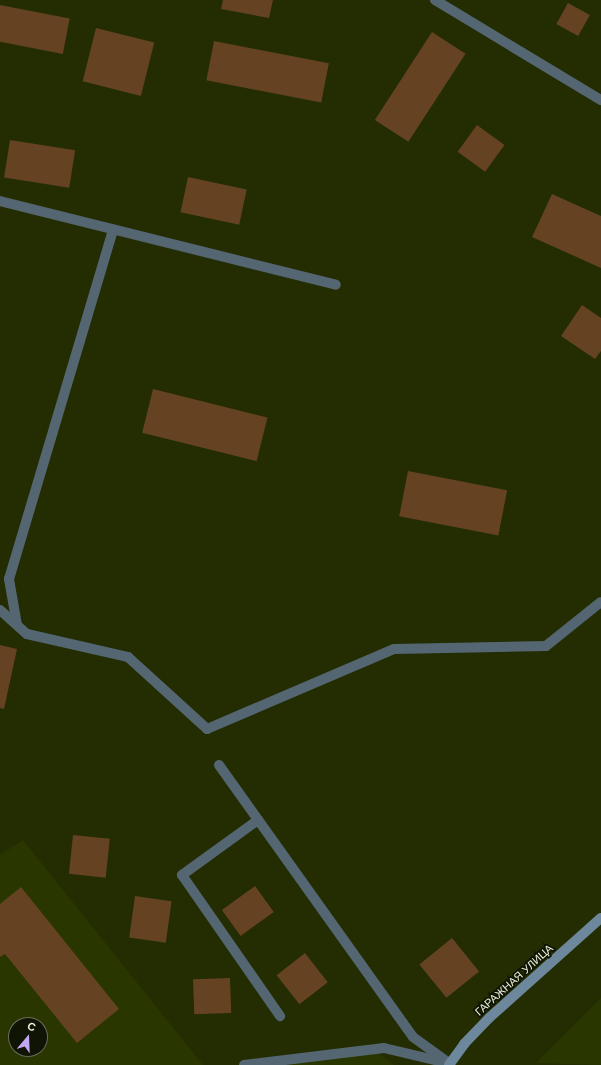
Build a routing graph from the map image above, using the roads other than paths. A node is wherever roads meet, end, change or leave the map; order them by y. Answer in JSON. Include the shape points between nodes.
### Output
{"nodes":[{"id":1,"x":435,"y":0,"type":"edge"},
{"id":2,"x":601,"y":100,"type":"edge"},
{"id":3,"x":0,"y":201,"type":"edge"},
{"id":4,"x":113,"y":230,"type":"junction"},
{"id":5,"x":336,"y":285,"type":"dead end"},
{"id":6,"x":601,"y":602,"type":"edge"},
{"id":7,"x":0,"y":610,"type":"edge"},
{"id":8,"x":17,"y":625,"type":"junction"},
{"id":9,"x":219,"y":765,"type":"dead end"},
{"id":10,"x":258,"y":820,"type":"junction"},
{"id":11,"x":601,"y":918,"type":"edge"},
{"id":12,"x":280,"y":1016,"type":"dead end"},
{"id":13,"x":449,"y":1064,"type":"edge"},
{"id":14,"x":244,"y":1065,"type":"edge"}],
"edges":[{"from":1,"to":2,"type":"street"},
{"from":3,"to":4,"type":"street"},
{"from":4,"to":5,"type":"street"},
{"from":4,"to":8,"type":"street","via":[[9,579]]},
{"from":6,"to":8,"type":"street","via":[[546,646],[394,649],[206,729],[128,657],[27,634]]},
{"from":7,"to":8,"type":"street"},
{"from":9,"to":10,"type":"street"},
{"from":10,"to":12,"type":"street","via":[[182,875]]},
{"from":10,"to":13,"type":"street","via":[[413,1037]]},
{"from":11,"to":13,"type":"street","name":"ГАРАЖНАЯ УЛИЦА","via":[[489,1018]]},
{"from":13,"to":14,"type":"street","via":[[384,1048]]}]}
